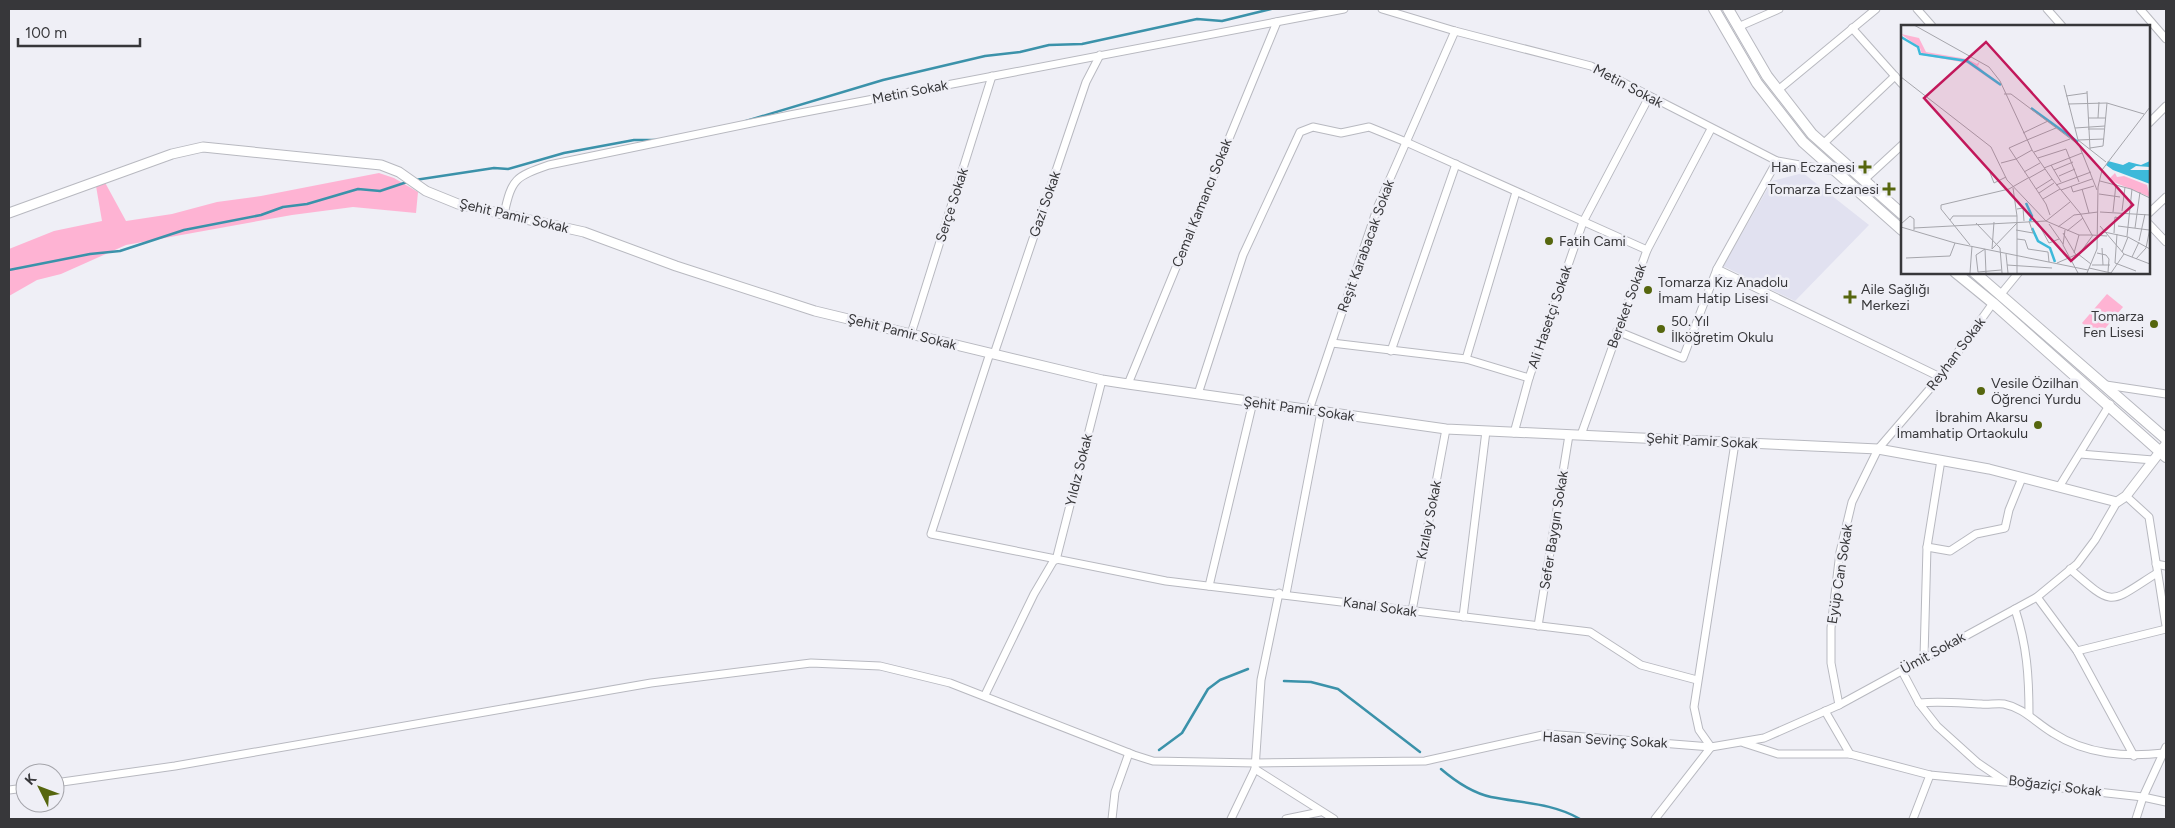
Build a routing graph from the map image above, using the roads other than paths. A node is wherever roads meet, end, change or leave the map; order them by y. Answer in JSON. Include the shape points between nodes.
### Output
{"nodes":[{"id":1,"x":1344,"y":9,"type":"edge"},
{"id":2,"x":1382,"y":9,"type":"edge"},
{"id":3,"x":1714,"y":9,"type":"edge"},
{"id":4,"x":1728,"y":9,"type":"edge"},
{"id":5,"x":1779,"y":9,"type":"edge"},
{"id":6,"x":1876,"y":9,"type":"edge"},
{"id":7,"x":1917,"y":9,"type":"edge"},
{"id":8,"x":2047,"y":9,"type":"edge"},
{"id":9,"x":2140,"y":9,"type":"edge"},
{"id":10,"x":1276,"y":22,"type":"junction"},
{"id":11,"x":1931,"y":25,"type":"edge"},
{"id":12,"x":2061,"y":25,"type":"edge"},
{"id":13,"x":1738,"y":27,"type":"junction"},
{"id":14,"x":1852,"y":28,"type":"junction"},
{"id":15,"x":1455,"y":31,"type":"junction"},
{"id":16,"x":2166,"y":39,"type":"edge"},
{"id":17,"x":1100,"y":56,"type":"junction"},
{"id":18,"x":992,"y":76,"type":"junction"},
{"id":19,"x":1895,"y":76,"type":"junction"},
{"id":20,"x":1901,"y":83,"type":"edge"},
{"id":21,"x":1778,"y":90,"type":"junction"},
{"id":22,"x":1650,"y":97,"type":"junction"},
{"id":23,"x":2166,"y":106,"type":"edge"},
{"id":24,"x":2150,"y":121,"type":"edge"},
{"id":25,"x":1711,"y":129,"type":"junction"},
{"id":26,"x":1406,"y":142,"type":"junction"},
{"id":27,"x":1823,"y":144,"type":"junction"},
{"id":28,"x":1901,"y":146,"type":"edge"},
{"id":29,"x":1777,"y":161,"type":"junction"},
{"id":30,"x":1456,"y":164,"type":"junction"},
{"id":31,"x":1837,"y":172,"type":"junction"},
{"id":32,"x":1864,"y":180,"type":"junction"},
{"id":33,"x":1516,"y":192,"type":"junction"},
{"id":34,"x":2166,"y":198,"type":"edge"},
{"id":35,"x":2150,"y":212,"type":"edge"},
{"id":36,"x":1901,"y":213,"type":"edge"},
{"id":37,"x":9,"y":214,"type":"edge"},
{"id":38,"x":504,"y":214,"type":"junction"},
{"id":39,"x":1583,"y":222,"type":"junction"},
{"id":40,"x":2150,"y":225,"type":"edge"},
{"id":41,"x":1901,"y":229,"type":"edge"},
{"id":42,"x":2166,"y":242,"type":"edge"},
{"id":43,"x":1647,"y":250,"type":"junction"},
{"id":44,"x":1717,"y":269,"type":"junction"},
{"id":45,"x":1957,"y":274,"type":"edge"},
{"id":46,"x":1976,"y":274,"type":"edge"},
{"id":47,"x":2018,"y":274,"type":"edge"},
{"id":48,"x":2000,"y":294,"type":"junction"},
{"id":49,"x":1993,"y":303,"type":"junction"},
{"id":50,"x":1618,"y":331,"type":"junction"},
{"id":51,"x":911,"y":334,"type":"junction"},
{"id":52,"x":1332,"y":343,"type":"junction"},
{"id":53,"x":1391,"y":351,"type":"junction"},
{"id":54,"x":992,"y":353,"type":"junction"},
{"id":55,"x":1466,"y":359,"type":"junction"},
{"id":56,"x":1940,"y":377,"type":"junction"},
{"id":57,"x":1529,"y":378,"type":"junction"},
{"id":58,"x":1102,"y":380,"type":"junction"},
{"id":59,"x":1128,"y":384,"type":"junction"},
{"id":60,"x":2106,"y":385,"type":"junction"},
{"id":61,"x":1198,"y":394,"type":"junction"},
{"id":62,"x":2166,"y":394,"type":"edge"},
{"id":63,"x":1253,"y":402,"type":"junction"},
{"id":64,"x":2110,"y":404,"type":"junction"},
{"id":65,"x":1309,"y":410,"type":"junction"},
{"id":66,"x":1320,"y":412,"type":"junction"},
{"id":67,"x":1446,"y":429,"type":"junction"},
{"id":68,"x":1486,"y":432,"type":"junction"},
{"id":69,"x":1514,"y":433,"type":"junction"},
{"id":70,"x":1569,"y":435,"type":"junction"},
{"id":71,"x":1581,"y":436,"type":"junction"},
{"id":72,"x":2166,"y":439,"type":"edge"},
{"id":73,"x":1735,"y":443,"type":"junction"},
{"id":74,"x":1878,"y":449,"type":"junction"},
{"id":75,"x":2164,"y":450,"type":"edge"},
{"id":76,"x":2080,"y":454,"type":"junction"},
{"id":77,"x":1941,"y":460,"type":"junction"},
{"id":78,"x":2153,"y":460,"type":"junction"},
{"id":79,"x":2022,"y":478,"type":"junction"},
{"id":80,"x":2059,"y":487,"type":"junction"},
{"id":81,"x":2126,"y":496,"type":"junction"},
{"id":82,"x":2117,"y":502,"type":"junction"},
{"id":83,"x":931,"y":534,"type":"joint"},
{"id":84,"x":1927,"y":546,"type":"junction"},
{"id":85,"x":1055,"y":560,"type":"junction"},
{"id":86,"x":2156,"y":564,"type":"junction"},
{"id":87,"x":2166,"y":566,"type":"edge"},
{"id":88,"x":2070,"y":569,"type":"junction"},
{"id":89,"x":2158,"y":573,"type":"junction"},
{"id":90,"x":1209,"y":586,"type":"junction"},
{"id":91,"x":1283,"y":594,"type":"junction"},
{"id":92,"x":2037,"y":597,"type":"junction"},
{"id":93,"x":2015,"y":609,"type":"junction"},
{"id":94,"x":1412,"y":612,"type":"junction"},
{"id":95,"x":1463,"y":617,"type":"junction"},
{"id":96,"x":1538,"y":626,"type":"junction"},
{"id":97,"x":2166,"y":627,"type":"edge"},
{"id":98,"x":2077,"y":651,"type":"junction"},
{"id":99,"x":1924,"y":657,"type":"junction"},
{"id":100,"x":1902,"y":671,"type":"junction"},
{"id":101,"x":1697,"y":680,"type":"junction"},
{"id":102,"x":985,"y":695,"type":"junction"},
{"id":103,"x":1919,"y":703,"type":"junction"},
{"id":104,"x":1839,"y":705,"type":"junction"},
{"id":105,"x":1825,"y":711,"type":"junction"},
{"id":106,"x":2029,"y":715,"type":"junction"},
{"id":107,"x":1742,"y":742,"type":"junction"},
{"id":108,"x":1711,"y":747,"type":"junction"},
{"id":109,"x":2165,"y":750,"type":"edge"},
{"id":110,"x":1132,"y":754,"type":"junction"},
{"id":111,"x":1850,"y":754,"type":"junction"},
{"id":112,"x":2134,"y":756,"type":"junction"},
{"id":113,"x":1255,"y":766,"type":"junction"},
{"id":114,"x":1930,"y":775,"type":"junction"},
{"id":115,"x":65,"y":782,"type":"edge"},
{"id":116,"x":2006,"y":782,"type":"junction"},
{"id":117,"x":2143,"y":796,"type":"junction"},
{"id":118,"x":2166,"y":802,"type":"edge"},
{"id":119,"x":1320,"y":812,"type":"junction"},
{"id":120,"x":1112,"y":819,"type":"edge"},
{"id":121,"x":1231,"y":819,"type":"edge"},
{"id":122,"x":1286,"y":819,"type":"edge"},
{"id":123,"x":1334,"y":819,"type":"edge"},
{"id":124,"x":1658,"y":819,"type":"edge"},
{"id":125,"x":1914,"y":819,"type":"edge"},
{"id":126,"x":2136,"y":819,"type":"edge"}],
"edges":[{"from":1,"to":10,"type":"street","name":"Metin Sokak"},
{"from":2,"to":15,"type":"street","name":"Metin Sokak"},
{"from":3,"to":31,"type":"main road","via":[[1757,83],[1804,142]]},
{"from":4,"to":13,"type":"main road"},
{"from":5,"to":13,"type":"street"},
{"from":6,"to":14,"type":"street"},
{"from":7,"to":11,"type":"street"},
{"from":8,"to":12,"type":"street"},
{"from":9,"to":16,"type":"street"},
{"from":10,"to":17,"type":"street","name":"Metin Sokak"},
{"from":10,"to":59,"type":"street","name":"Cemal Kamancı Sokak"},
{"from":13,"to":21,"type":"main road"},
{"from":14,"to":19,"type":"street"},
{"from":14,"to":21,"type":"street"},
{"from":15,"to":22,"type":"street","name":"Metin Sokak","via":[[1591,66]]},
{"from":15,"to":26,"type":"street","name":"Reşit Karabacak Sokak"},
{"from":17,"to":18,"type":"street","name":"Metin Sokak"},
{"from":17,"to":54,"type":"street","name":"Gazi Sokak","via":[[1086,82]]},
{"from":18,"to":38,"type":"street","name":"Metin Sokak","via":[[548,165],[520,175],[508,194]]},
{"from":18,"to":51,"type":"street","name":"Serçe Sokak"},
{"from":19,"to":20,"type":"street"},
{"from":19,"to":27,"type":"street"},
{"from":21,"to":27,"type":"main road"},
{"from":22,"to":25,"type":"street","name":"Metin Sokak"},
{"from":22,"to":39,"type":"street","name":"Ali Hasetçi Sokak"},
{"from":23,"to":24,"type":"street"},
{"from":25,"to":29,"type":"street","name":"Metin Sokak"},
{"from":25,"to":43,"type":"street","name":"Bereket Sokak"},
{"from":26,"to":30,"type":"street"},
{"from":26,"to":52,"type":"street","name":"Reşit Karabacak Sokak","via":[[1378,206]]},
{"from":26,"to":61,"type":"street","via":[[1369,127],[1341,133],[1312,127],[1300,132],[1243,254]]},
{"from":27,"to":32,"type":"main road"},
{"from":28,"to":32,"type":"street"},
{"from":29,"to":31,"type":"street","name":"Metin Sokak"},
{"from":29,"to":44,"type":"street"},
{"from":30,"to":33,"type":"street"},
{"from":30,"to":53,"type":"street"},
{"from":31,"to":41,"type":"main road"},
{"from":32,"to":36,"type":"main road"},
{"from":33,"to":39,"type":"street"},
{"from":33,"to":55,"type":"street"},
{"from":34,"to":35,"type":"street"},
{"from":37,"to":38,"type":"street","name":"Şehit Pamir Sokak","via":[[172,154],[203,147],[381,166],[399,172],[426,191],[458,204]]},
{"from":38,"to":51,"type":"street","name":"Şehit Pamir Sokak","via":[[584,232],[798,306]]},
{"from":39,"to":43,"type":"street"},
{"from":39,"to":57,"type":"street","name":"Ali Hasetçi Sokak"},
{"from":40,"to":42,"type":"street"},
{"from":43,"to":50,"type":"street","name":"Bereket Sokak"},
{"from":44,"to":50,"type":"street","via":[[1683,358]]},
{"from":44,"to":56,"type":"street"},
{"from":45,"to":49,"type":"main road"},
{"from":46,"to":48,"type":"main road"},
{"from":47,"to":48,"type":"street"},
{"from":48,"to":49,"type":"main road"},
{"from":48,"to":60,"type":"main road"},
{"from":49,"to":56,"type":"street","name":"Reyhan Sokak"},
{"from":49,"to":64,"type":"main road"},
{"from":50,"to":71,"type":"street","name":"Bereket Sokak"},
{"from":51,"to":54,"type":"street","name":"Şehit Pamir Sokak"},
{"from":52,"to":53,"type":"street"},
{"from":52,"to":65,"type":"street","name":"Reşit Karabacak Sokak"},
{"from":53,"to":55,"type":"street"},
{"from":54,"to":58,"type":"street","name":"Şehit Pamir Sokak"},
{"from":54,"to":83,"type":"street","name":"Gazi Sokak"},
{"from":55,"to":57,"type":"street"},
{"from":56,"to":74,"type":"street","name":"Reyhan Sokak"},
{"from":57,"to":69,"type":"street","name":"Ali Hasetçi Sokak"},
{"from":58,"to":59,"type":"street","name":"Şehit Pamir Sokak"},
{"from":58,"to":85,"type":"street","name":"Yıldız Sokak"},
{"from":59,"to":61,"type":"street","name":"Şehit Pamir Sokak"},
{"from":60,"to":62,"type":"street"},
{"from":60,"to":72,"type":"main road"},
{"from":61,"to":63,"type":"street","name":"Şehit Pamir Sokak"},
{"from":63,"to":65,"type":"street","name":"Şehit Pamir Sokak"},
{"from":63,"to":90,"type":"street"},
{"from":64,"to":75,"type":"main road"},
{"from":64,"to":76,"type":"street"},
{"from":65,"to":66,"type":"street","name":"Şehit Pamir Sokak"},
{"from":66,"to":67,"type":"street","name":"Şehit Pamir Sokak"},
{"from":66,"to":91,"type":"street"},
{"from":67,"to":68,"type":"street","name":"Şehit Pamir Sokak"},
{"from":67,"to":94,"type":"street","name":"Kızılay Sokak"},
{"from":68,"to":69,"type":"street","name":"Şehit Pamir Sokak"},
{"from":68,"to":95,"type":"street"},
{"from":69,"to":70,"type":"street","name":"Şehit Pamir Sokak"},
{"from":70,"to":71,"type":"street","name":"Şehit Pamir Sokak"},
{"from":70,"to":96,"type":"street","name":"Sefer Baygın Sokak"},
{"from":71,"to":73,"type":"street","name":"Şehit Pamir Sokak"},
{"from":73,"to":74,"type":"street","name":"Şehit Pamir Sokak"},
{"from":73,"to":101,"type":"street"},
{"from":74,"to":77,"type":"street","name":"Şehit Pamir Sokak"},
{"from":74,"to":104,"type":"street","name":"Eyüp Can Sokak","via":[[1852,502],[1840,552],[1831,628],[1831,663]]},
{"from":75,"to":78,"type":"street"},
{"from":76,"to":78,"type":"street"},
{"from":76,"to":80,"type":"street"},
{"from":77,"to":79,"type":"street","name":"Şehit Pamir Sokak"},
{"from":77,"to":84,"type":"street"},
{"from":78,"to":81,"type":"street"},
{"from":79,"to":80,"type":"street","name":"Şehit Pamir Sokak"},
{"from":79,"to":84,"type":"street","via":[[2005,528],[1976,534],[1950,551]]},
{"from":80,"to":82,"type":"street","name":"Şehit Pamir Sokak"},
{"from":81,"to":82,"type":"street"},
{"from":81,"to":86,"type":"street","via":[[2149,517]]},
{"from":82,"to":88,"type":"street","name":"Ümit Sokak","via":[[2095,540]]},
{"from":83,"to":85,"type":"street","name":"Kanal Sokak"},
{"from":84,"to":99,"type":"street"},
{"from":85,"to":90,"type":"street","name":"Kanal Sokak"},
{"from":85,"to":102,"type":"street","name":"Yıldız Sokak","via":[[1034,594]]},
{"from":86,"to":87,"type":"street"},
{"from":86,"to":89,"type":"street"},
{"from":88,"to":89,"type":"street","via":[[2101,595],[2113,598]]},
{"from":88,"to":92,"type":"street","name":"Ümit Sokak"},
{"from":89,"to":97,"type":"street"},
{"from":90,"to":91,"type":"street","name":"Kanal Sokak"},
{"from":91,"to":94,"type":"street","name":"Kanal Sokak"},
{"from":91,"to":113,"type":"street","via":[[1261,680]]},
{"from":92,"to":93,"type":"street","name":"Ümit Sokak"},
{"from":92,"to":98,"type":"street"},
{"from":93,"to":99,"type":"street","name":"Ümit Sokak"},
{"from":93,"to":106,"type":"street","via":[[2025,641]]},
{"from":94,"to":95,"type":"street","name":"Kanal Sokak"},
{"from":95,"to":96,"type":"street","name":"Kanal Sokak"},
{"from":96,"to":101,"type":"street","name":"Kanal Sokak","via":[[1590,632],[1641,665]]},
{"from":97,"to":98,"type":"street"},
{"from":98,"to":112,"type":"street"},
{"from":99,"to":100,"type":"street","name":"Ümit Sokak"},
{"from":100,"to":103,"type":"street","name":"Boğaziçi Sokak"},
{"from":100,"to":104,"type":"street","name":"Ümit Sokak"},
{"from":101,"to":108,"type":"street","via":[[1694,707],[1699,730]]},
{"from":102,"to":110,"type":"street"},
{"from":102,"to":115,"type":"street","via":[[880,666],[810,663],[651,683],[175,766]]},
{"from":103,"to":106,"type":"street","via":[[2004,704]]},
{"from":103,"to":116,"type":"street","name":"Boğaziçi Sokak","via":[[1937,726],[1978,763]]},
{"from":104,"to":105,"type":"street","name":"Ümit Sokak"},
{"from":105,"to":107,"type":"street","name":"Ümit Sokak","via":[[1764,738]]},
{"from":105,"to":111,"type":"street"},
{"from":106,"to":112,"type":"street","via":[[2074,745]]},
{"from":107,"to":108,"type":"street","name":"Ümit Sokak"},
{"from":107,"to":111,"type":"street","via":[[1778,754]]},
{"from":108,"to":113,"type":"street","name":"Hasan Sevinç Sokak","via":[[1546,734],[1425,761]]},
{"from":108,"to":124,"type":"street"},
{"from":109,"to":112,"type":"street"},
{"from":109,"to":117,"type":"street"},
{"from":110,"to":113,"type":"street","via":[[1153,760]]},
{"from":110,"to":120,"type":"street","via":[[1115,792]]},
{"from":111,"to":114,"type":"street"},
{"from":113,"to":119,"type":"street"},
{"from":113,"to":121,"type":"street"},
{"from":114,"to":116,"type":"street"},
{"from":114,"to":125,"type":"street"},
{"from":116,"to":117,"type":"street","name":"Boğaziçi Sokak"},
{"from":117,"to":118,"type":"street","name":"Boğaziçi Sokak"},
{"from":117,"to":126,"type":"street"},
{"from":119,"to":122,"type":"street"},
{"from":119,"to":123,"type":"street"}]}
